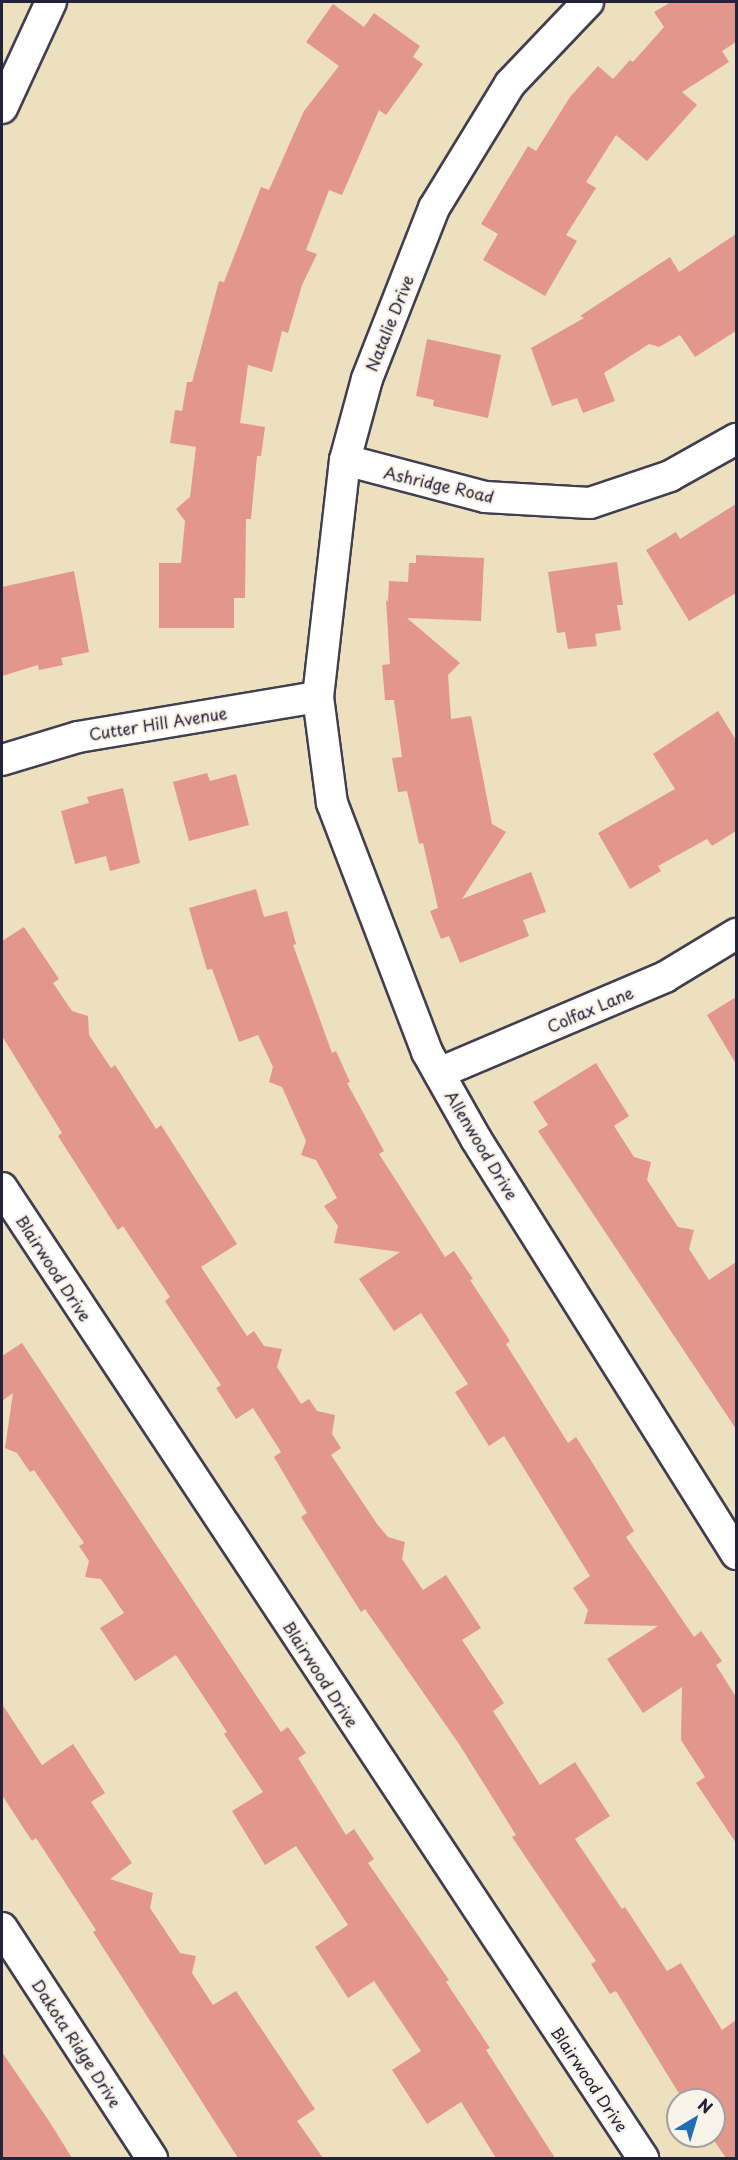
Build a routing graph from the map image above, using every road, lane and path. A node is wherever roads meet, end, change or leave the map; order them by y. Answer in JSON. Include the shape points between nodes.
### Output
{"nodes":[{"id":1,"x":51,"y":2,"type":"edge"},
{"id":2,"x":588,"y":2,"type":"edge"},
{"id":3,"x":8,"y":70,"type":"edge"},
{"id":4,"x":2,"y":108,"type":"edge"},
{"id":5,"x":736,"y":439,"type":"edge"},
{"id":6,"x":345,"y":460,"type":"junction"},
{"id":7,"x":318,"y":698,"type":"junction"},
{"id":8,"x":2,"y":760,"type":"edge"},
{"id":9,"x":736,"y":934,"type":"edge"},
{"id":10,"x":439,"y":1073,"type":"junction"},
{"id":11,"x":2,"y":1188,"type":"edge"},
{"id":12,"x":736,"y":1554,"type":"edge"},
{"id":13,"x":2,"y":1928,"type":"edge"},
{"id":14,"x":152,"y":2158,"type":"edge"},
{"id":15,"x":643,"y":2158,"type":"edge"}],
"edges":[{"from":1,"to":3,"type":"street"},
{"from":2,"to":6,"type":"street","name":"Natalie Drive","via":[[510,84],[434,208],[367,380]]},
{"from":3,"to":4,"type":"street"},
{"from":5,"to":6,"type":"street","name":"Ashridge Road","via":[[670,476],[590,503],[485,497]]},
{"from":6,"to":7,"type":"street","name":"Natalie Drive"},
{"from":7,"to":8,"type":"street","name":"Cutter Hill Avenue","via":[[78,737]]},
{"from":7,"to":10,"type":"street","name":"Allenwood Drive","via":[[332,803],[427,1052]]},
{"from":9,"to":10,"type":"street","name":"Colfax Lane","via":[[665,977]]},
{"from":10,"to":12,"type":"street","name":"Allenwood Drive"},
{"from":11,"to":15,"type":"street","name":"Blairwood Drive"},
{"from":13,"to":14,"type":"street","name":"Dakota Ridge Drive"}]}
